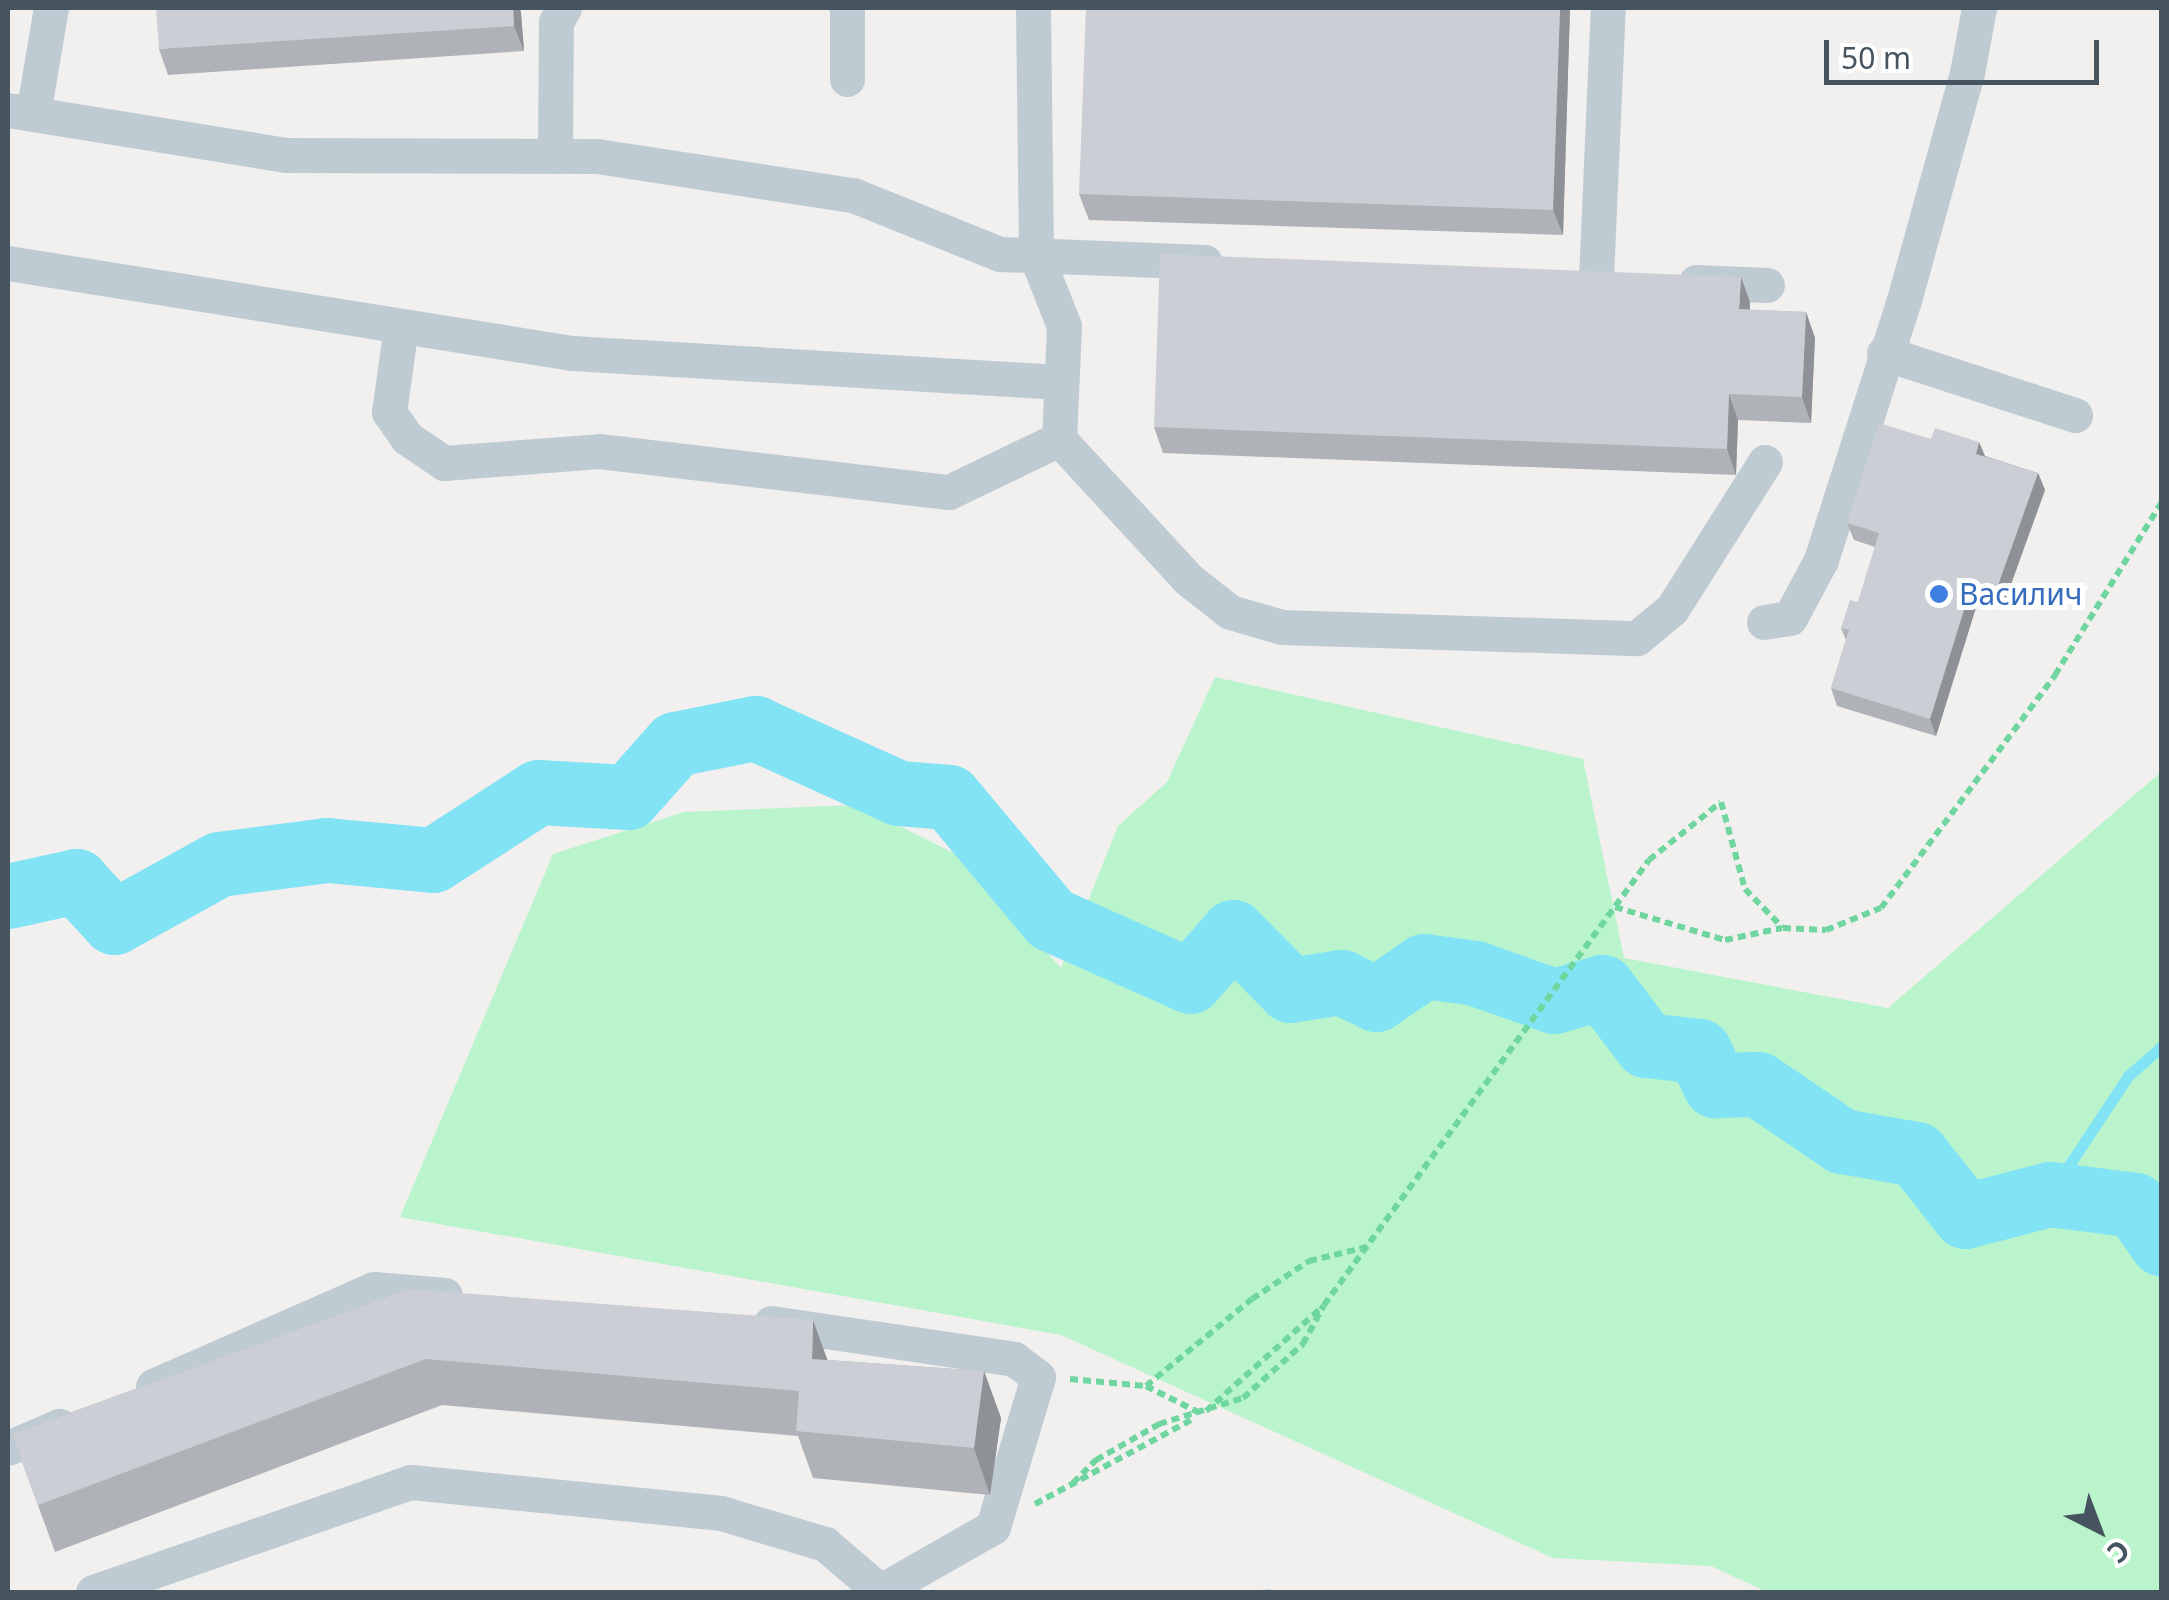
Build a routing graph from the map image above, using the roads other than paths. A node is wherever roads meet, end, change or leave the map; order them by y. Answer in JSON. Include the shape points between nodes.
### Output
{"nodes":[{"id":1,"x":51,"y":8,"type":"edge"},
{"id":2,"x":564,"y":8,"type":"edge"},
{"id":3,"x":847,"y":8,"type":"edge"},
{"id":4,"x":1033,"y":8,"type":"edge"},
{"id":5,"x":1608,"y":8,"type":"edge"},
{"id":6,"x":1979,"y":8,"type":"edge"},
{"id":7,"x":847,"y":79,"type":"dead end"},
{"id":8,"x":20,"y":112,"type":"edge"},
{"id":9,"x":555,"y":156,"type":"junction"},
{"id":10,"x":1036,"y":256,"type":"junction"},
{"id":11,"x":8,"y":263,"type":"edge"},
{"id":12,"x":1248,"y":264,"type":"edge"},
{"id":13,"x":1558,"y":277,"type":"edge"},
{"id":14,"x":1596,"y":278,"type":"junction"},
{"id":15,"x":1767,"y":285,"type":"dead end"},
{"id":16,"x":401,"y":326,"type":"junction"},
{"id":17,"x":1884,"y":353,"type":"junction"},
{"id":18,"x":1061,"y":382,"type":"junction"},
{"id":19,"x":2075,"y":415,"type":"dead end"},
{"id":20,"x":1059,"y":439,"type":"junction"},
{"id":21,"x":1765,"y":462,"type":"dead end"},
{"id":22,"x":1764,"y":622,"type":"dead end"},
{"id":23,"x":490,"y":1298,"type":"edge"},
{"id":24,"x":740,"y":1318,"type":"edge"},
{"id":25,"x":8,"y":1448,"type":"edge"},
{"id":26,"x":92,"y":1592,"type":"edge"},
{"id":27,"x":880,"y":1592,"type":"edge"}],
"edges":[{"from":1,"to":8,"type":"lane"},
{"from":2,"to":9,"type":"lane","via":[[556,22]]},
{"from":3,"to":7,"type":"lane"},
{"from":4,"to":10,"type":"lane"},
{"from":5,"to":14,"type":"lane"},
{"from":6,"to":17,"type":"lane","via":[[1962,92]]},
{"from":8,"to":9,"type":"lane","via":[[286,155]]},
{"from":9,"to":10,"type":"lane","via":[[597,156],[853,195],[1000,254]]},
{"from":10,"to":12,"type":"lane"},
{"from":10,"to":18,"type":"lane","via":[[1064,326]]},
{"from":11,"to":16,"type":"lane"},
{"from":13,"to":14,"type":"lane"},
{"from":14,"to":15,"type":"lane"},
{"from":16,"to":18,"type":"lane","via":[[572,354]]},
{"from":16,"to":20,"type":"lane","via":[[389,412],[407,438],[444,463],[598,451],[949,492]]},
{"from":17,"to":19,"type":"lane"},
{"from":17,"to":22,"type":"lane","via":[[1821,560],[1790,618]]},
{"from":18,"to":20,"type":"lane"},
{"from":20,"to":21,"type":"lane","via":[[1188,579],[1230,612],[1282,627],[1612,640],[1637,638],[1672,608]]},
{"from":23,"to":25,"type":"lane","via":[[374,1290]]},
{"from":24,"to":27,"type":"lane","via":[[1014,1359],[1038,1377],[993,1526]]},
{"from":26,"to":27,"type":"lane","via":[[410,1482],[721,1513],[826,1544]]}]}
